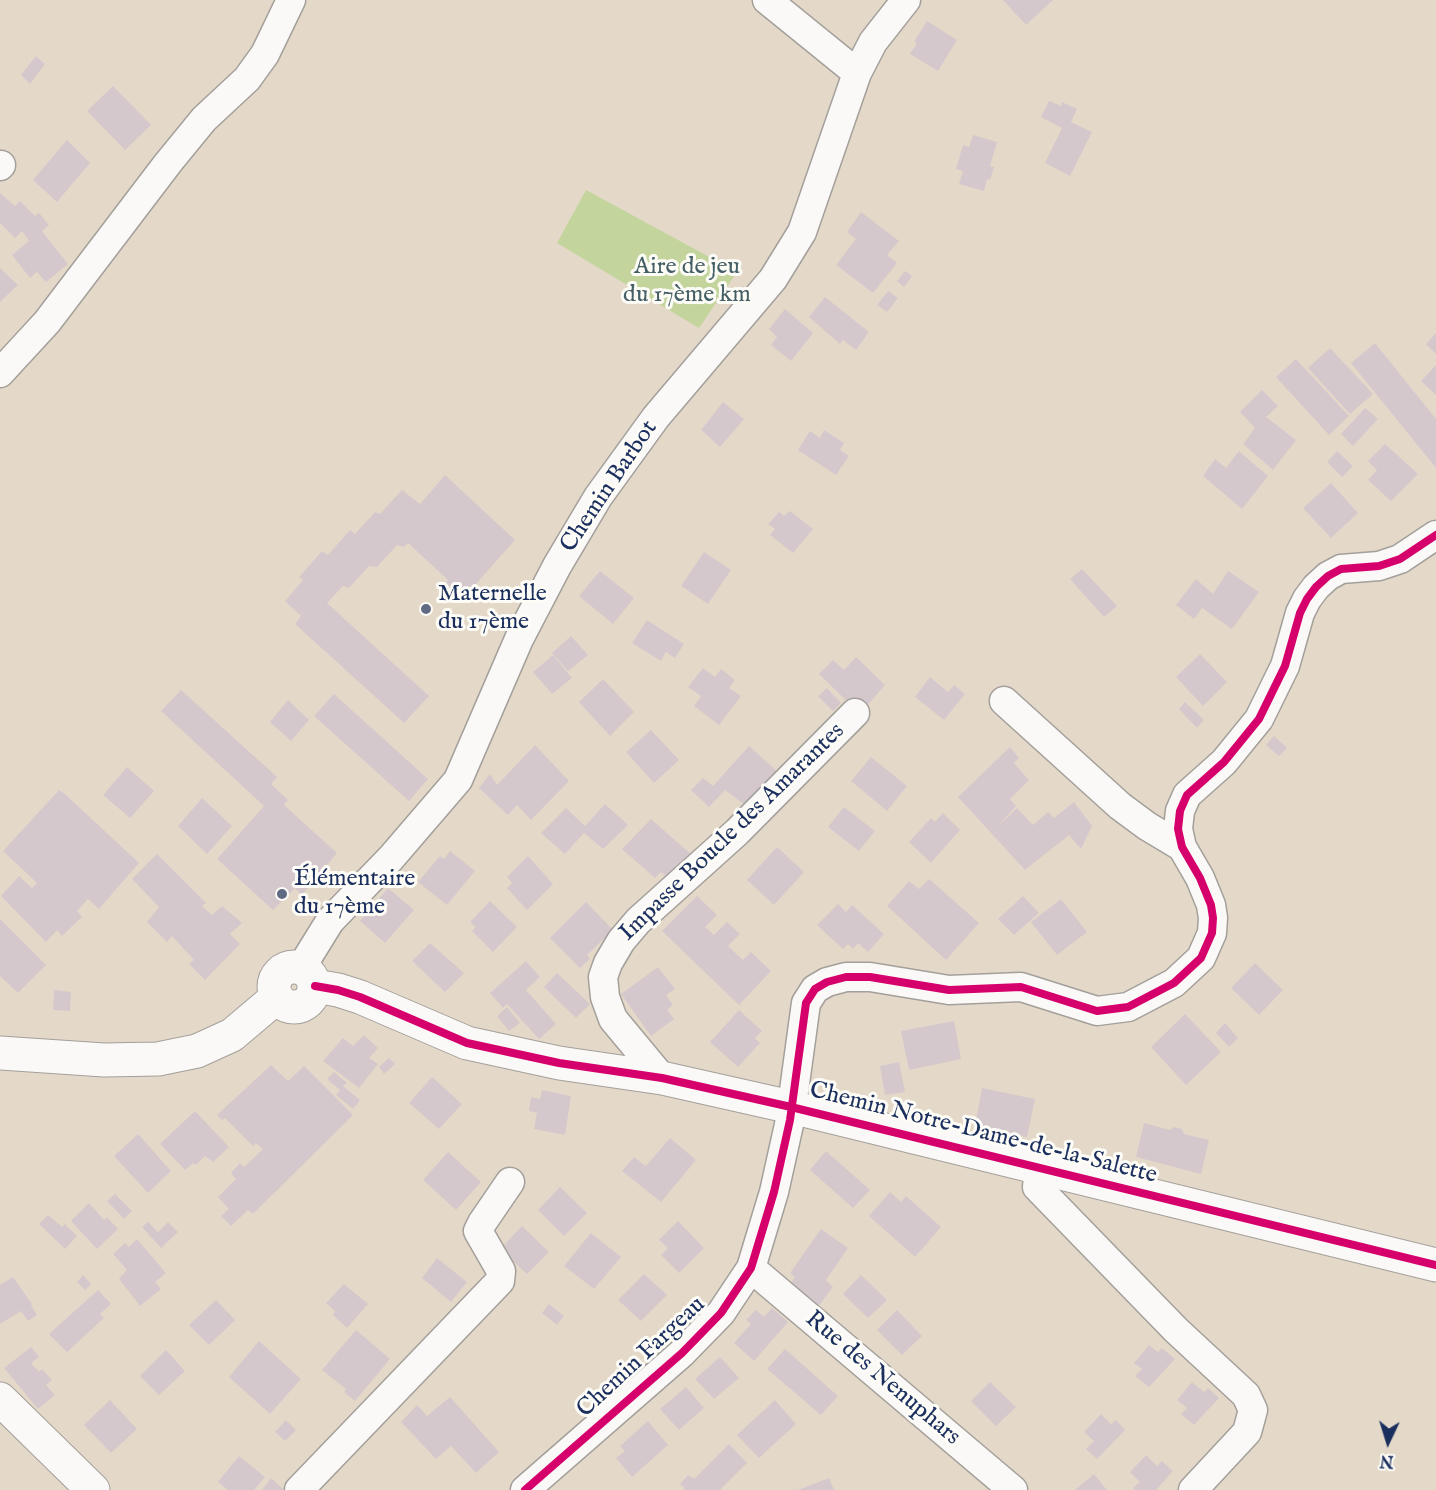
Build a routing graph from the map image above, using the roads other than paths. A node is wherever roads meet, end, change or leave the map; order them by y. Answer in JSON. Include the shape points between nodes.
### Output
{"nodes":[{"id":1,"x":291,"y":0,"type":"edge"},
{"id":2,"x":767,"y":0,"type":"edge"},
{"id":3,"x":906,"y":0,"type":"edge"},
{"id":4,"x":857,"y":73,"type":"junction"},
{"id":5,"x":0,"y":373,"type":"edge"},
{"id":6,"x":1436,"y":535,"type":"edge"},
{"id":7,"x":1004,"y":701,"type":"dead end"},
{"id":8,"x":855,"y":713,"type":"dead end"},
{"id":9,"x":1182,"y":847,"type":"junction"},
{"id":10,"x":308,"y":977,"type":"junction"},
{"id":11,"x":0,"y":1053,"type":"edge"},
{"id":12,"x":662,"y":1078,"type":"junction"},
{"id":13,"x":791,"y":1107,"type":"junction"},
{"id":14,"x":1039,"y":1168,"type":"junction"},
{"id":15,"x":510,"y":1182,"type":"dead end"},
{"id":16,"x":1436,"y":1265,"type":"edge"},
{"id":17,"x":751,"y":1268,"type":"junction"},
{"id":18,"x":0,"y":1399,"type":"edge"},
{"id":19,"x":93,"y":1490,"type":"edge"},
{"id":20,"x":299,"y":1490,"type":"edge"},
{"id":21,"x":525,"y":1490,"type":"edge"},
{"id":22,"x":1013,"y":1490,"type":"edge"},
{"id":23,"x":1193,"y":1490,"type":"edge"}],
"edges":[{"from":1,"to":5,"type":"street","via":[[265,54],[247,79],[204,119],[47,322]]},
{"from":2,"to":4,"type":"street"},
{"from":3,"to":4,"type":"street","name":"Chemin Barbot","via":[[873,42]]},
{"from":4,"to":10,"type":"street","name":"Chemin Barbot","via":[[802,232],[773,279],[656,417],[597,497],[519,639],[458,780],[330,921]]},
{"from":6,"to":9,"type":"street","name":"Chemin Fargeau","via":[[1400,559],[1379,566],[1341,569],[1316,587],[1300,613],[1285,666],[1259,719],[1224,762],[1187,795],[1178,829]]},
{"from":7,"to":9,"type":"street","via":[[1120,806]]},
{"from":8,"to":12,"type":"street","name":"Impasse Boucle des Amarantes","via":[[737,832],[638,921],[608,963],[603,977],[613,1019]]},
{"from":9,"to":13,"type":"street","name":"Chemin Fargeau","via":[[1200,878],[1213,918],[1212,933],[1201,958],[1174,983],[1128,1007],[1097,1011],[1021,987],[949,990],[870,977],[827,982],[814,989],[806,1004]]},
{"from":10,"to":11,"type":"street","via":[[311,998],[300,1006],[288,1006],[277,998],[232,1035],[197,1051],[158,1059],[104,1060]]},
{"from":10,"to":12,"type":"street","name":"Chemin Notre-Dame-de-la-Salette","via":[[467,1043],[559,1063]]},
{"from":12,"to":13,"type":"street","name":"Chemin Notre-Dame-de-la-Salette"},
{"from":13,"to":14,"type":"street","name":"Chemin Notre-Dame-de-la-Salette"},
{"from":13,"to":17,"type":"street","name":"Chemin Fargeau","via":[[774,1192]]},
{"from":14,"to":16,"type":"street","name":"Chemin Notre-Dame-de-la-Salette"},
{"from":14,"to":23,"type":"street","via":[[1036,1187],[1176,1330],[1246,1395],[1253,1410],[1247,1432]]},
{"from":15,"to":20,"type":"street","via":[[478,1231],[501,1271],[500,1281]]},
{"from":17,"to":21,"type":"street","name":"Chemin Fargeau","via":[[721,1313],[682,1353]]},
{"from":17,"to":22,"type":"street","name":"Rue des Nenuphars"},
{"from":18,"to":19,"type":"street"}]}
